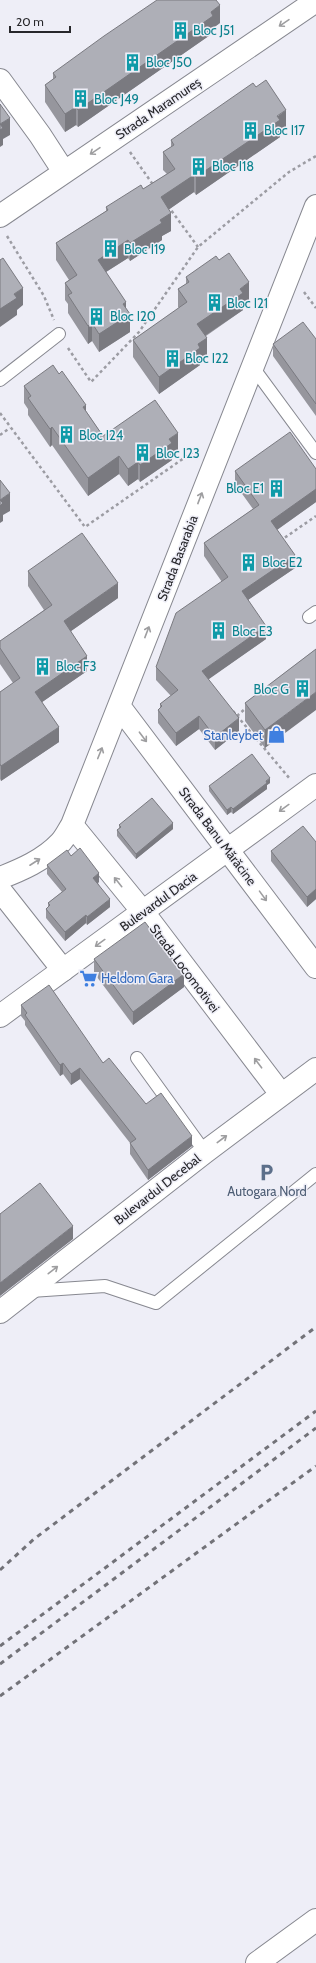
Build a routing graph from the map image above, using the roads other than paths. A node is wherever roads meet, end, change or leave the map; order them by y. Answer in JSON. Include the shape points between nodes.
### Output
{"nodes":[{"id":1,"x":316,"y":1,"type":"edge"},
{"id":2,"x":0,"y":80,"type":"edge"},
{"id":3,"x":64,"y":172,"type":"junction"},
{"id":4,"x":316,"y":206,"type":"edge"},
{"id":5,"x":2,"y":224,"type":"edge"},
{"id":6,"x":59,"y":334,"type":"road end"},
{"id":7,"x":252,"y":366,"type":"junction"},
{"id":8,"x":0,"y":380,"type":"edge"},
{"id":9,"x":316,"y":453,"type":"edge"},
{"id":10,"x":119,"y":706,"type":"junction"},
{"id":11,"x":310,"y":790,"type":"edge"},
{"id":12,"x":72,"y":825,"type":"junction"},
{"id":13,"x":228,"y":850,"type":"junction"},
{"id":14,"x":0,"y":878,"type":"edge"},
{"id":15,"x":0,"y":890,"type":"edge"},
{"id":16,"x":143,"y":912,"type":"junction"},
{"id":17,"x":316,"y":967,"type":"edge"},
{"id":18,"x":63,"y":970,"type":"junction"},
{"id":19,"x":0,"y":1016,"type":"edge"},
{"id":20,"x":137,"y":1058,"type":"dead end"},
{"id":21,"x":316,"y":1068,"type":"edge"},
{"id":22,"x":281,"y":1094,"type":"junction"},
{"id":23,"x":205,"y":1152,"type":"junction"},
{"id":24,"x":316,"y":1174,"type":"edge"},
{"id":25,"x":26,"y":1292,"type":"junction"},
{"id":26,"x":0,"y":1312,"type":"edge"},
{"id":27,"x":316,"y":1920,"type":"edge"},
{"id":28,"x":257,"y":1963,"type":"edge"}],
"edges":[{"from":1,"to":3,"type":"street","name":"Strada Maramureș","one_way":true},
{"from":2,"to":3,"type":"street"},
{"from":3,"to":5,"type":"street","name":"Strada Maramureș"},
{"from":4,"to":7,"type":"street","name":"Strada Basarabia"},
{"from":6,"to":8,"type":"lane"},
{"from":7,"to":9,"type":"lane"},
{"from":10,"to":7,"type":"street","name":"Strada Basarabia","one_way":true},
{"from":12,"to":10,"type":"street","name":"Strada Basarabia","one_way":true},
{"from":10,"to":13,"type":"street","name":"Strada Banu Mărăcine","one_way":true},
{"from":11,"to":13,"type":"street","name":"Bulevardul Dacia","one_way":true},
{"from":14,"to":12,"type":"street","name":"Strada Basarabia","one_way":true,"via":[[25,868],[45,855],[61,843]]},
{"from":16,"to":12,"type":"street","name":"Strada Locomotivei","one_way":true},
{"from":13,"to":16,"type":"street","name":"Bulevardul Dacia"},
{"from":13,"to":17,"type":"street","name":"Strada Banu Mărăcine","one_way":true},
{"from":15,"to":18,"type":"street"},
{"from":16,"to":18,"type":"street","name":"Bulevardul Dacia","one_way":true},
{"from":22,"to":16,"type":"street","name":"Strada Locomotivei","one_way":true},
{"from":18,"to":19,"type":"street","name":"Bulevardul Dacia"},
{"from":20,"to":23,"type":"lane"},
{"from":21,"to":22,"type":"street","name":"Bulevardul Decebal"},
{"from":23,"to":22,"type":"street","name":"Bulevardul Decebal","one_way":true},
{"from":25,"to":23,"type":"street","name":"Bulevardul Decebal","one_way":true},
{"from":24,"to":25,"type":"lane","via":[[156,1303],[105,1286]]},
{"from":25,"to":26,"type":"street","name":"Bulevardul Decebal"},
{"from":27,"to":28,"type":"street"}]}
